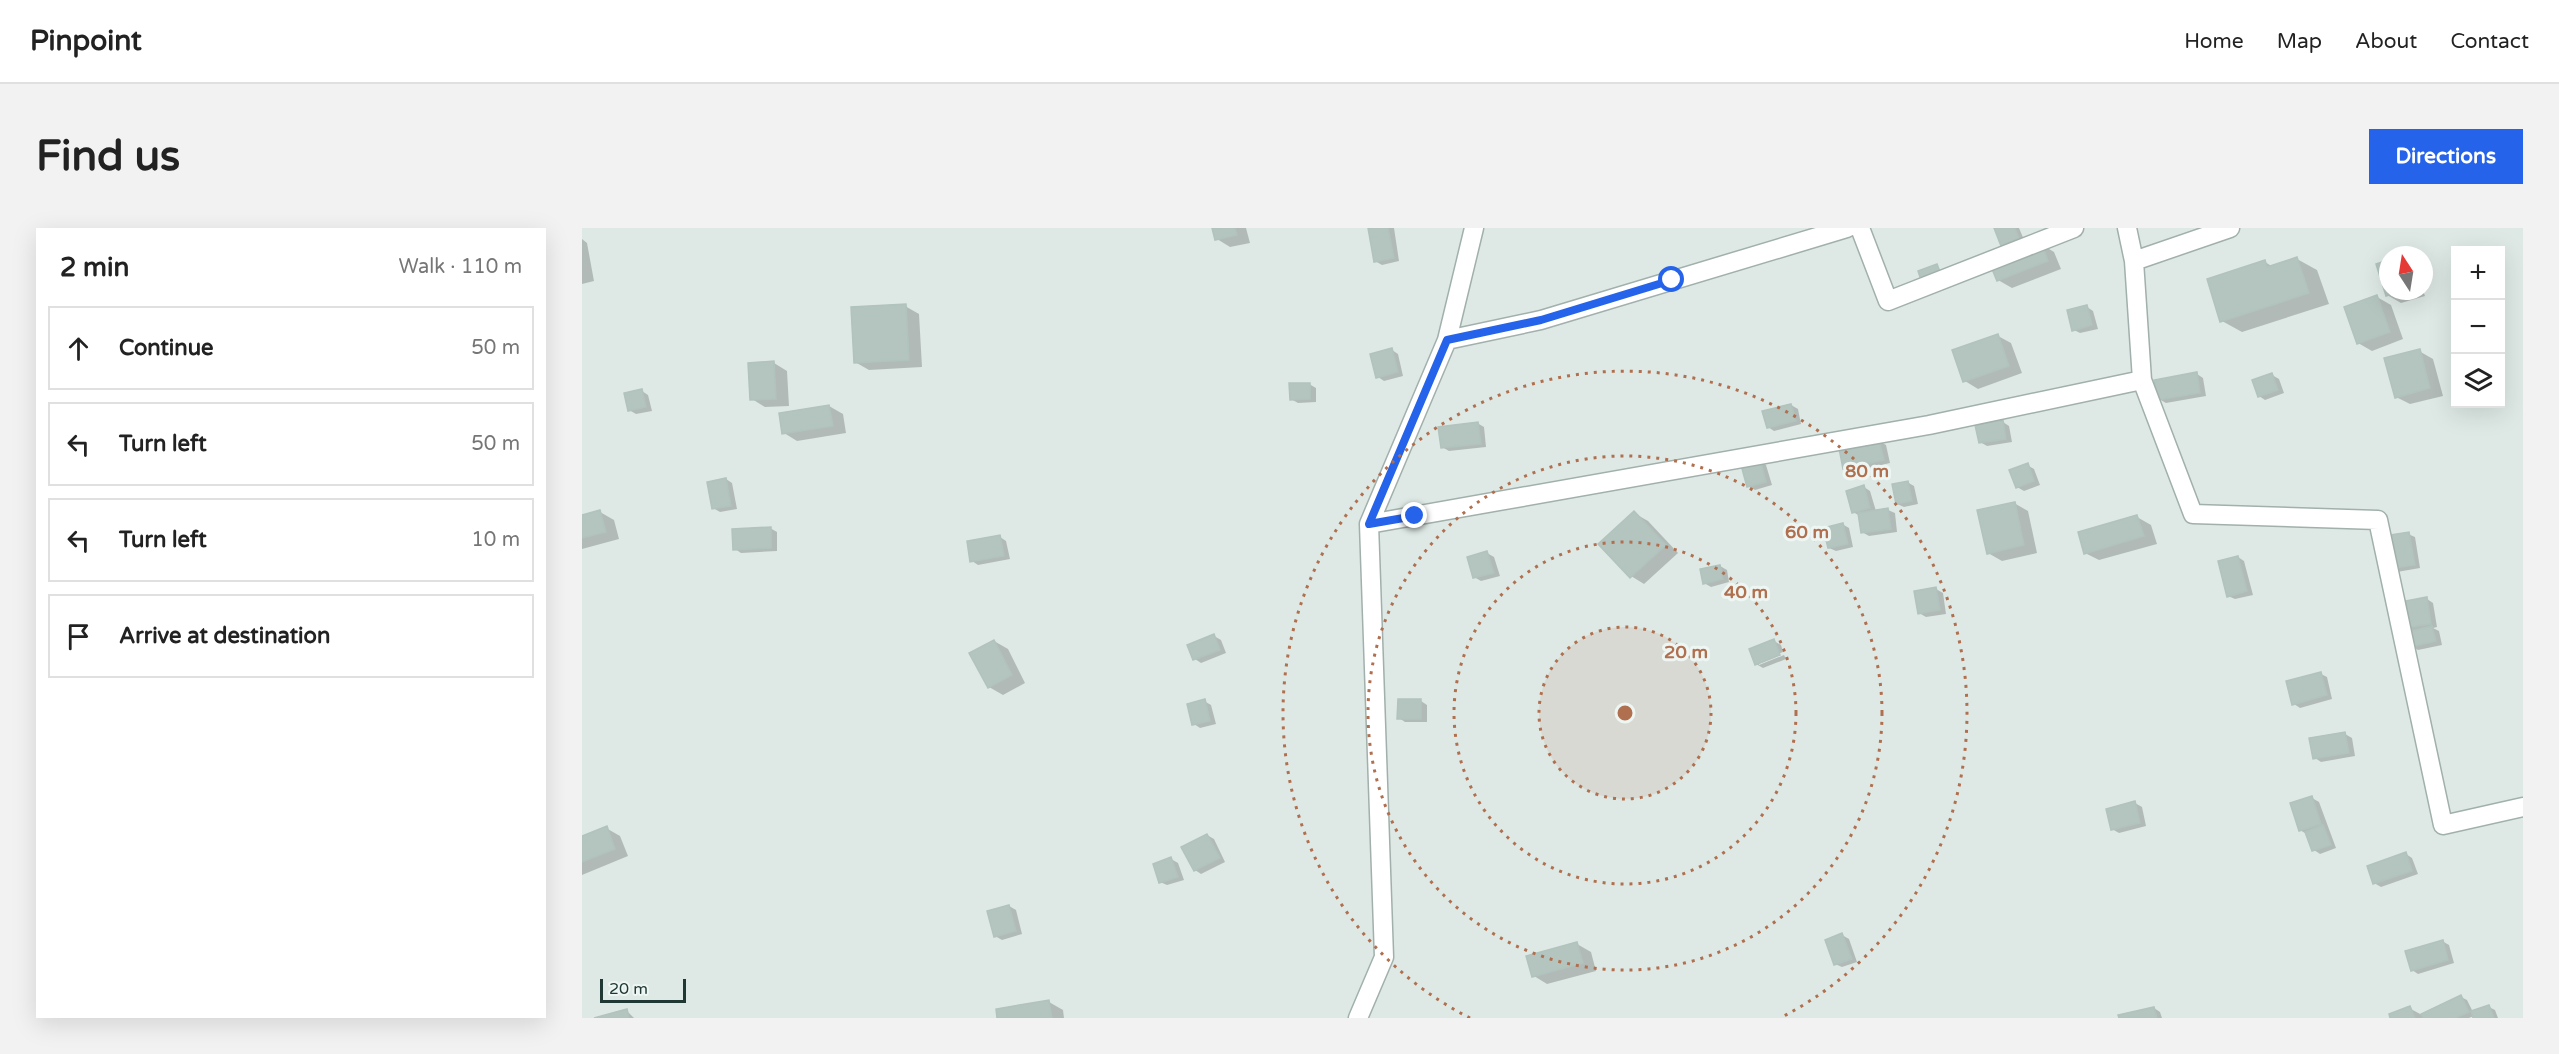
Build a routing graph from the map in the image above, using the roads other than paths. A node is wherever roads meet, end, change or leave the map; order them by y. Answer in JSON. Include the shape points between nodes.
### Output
{"nodes":[{"id":1,"x":1474,"y":228,"type":"edge"},
{"id":2,"x":1847,"y":228,"type":"edge"},
{"id":3,"x":1860,"y":228,"type":"edge"},
{"id":4,"x":2074,"y":228,"type":"edge"},
{"id":5,"x":2127,"y":228,"type":"edge"},
{"id":6,"x":2230,"y":228,"type":"edge"},
{"id":7,"x":1803,"y":234,"type":"edge"},
{"id":8,"x":2134,"y":261,"type":"junction"},
{"id":9,"x":1447,"y":340,"type":"junction"},
{"id":10,"x":2142,"y":380,"type":"junction"},
{"id":11,"x":1369,"y":524,"type":"junction"},
{"id":12,"x":2523,"y":807,"type":"edge"},
{"id":13,"x":1358,"y":1018,"type":"edge"}],
"edges":[{"from":1,"to":9,"type":"street"},
{"from":2,"to":7,"type":"street"},
{"from":3,"to":4,"type":"street","via":[[1888,301]]},
{"from":5,"to":8,"type":"street"},
{"from":6,"to":8,"type":"street"},
{"from":7,"to":9,"type":"street","via":[[1541,320]]},
{"from":8,"to":10,"type":"street"},
{"from":9,"to":11,"type":"street"},
{"from":10,"to":11,"type":"street","via":[[1929,425]]},
{"from":10,"to":12,"type":"street","via":[[2193,514],[2378,520],[2443,825]]},
{"from":11,"to":13,"type":"street","via":[[1384,957]]}]}
